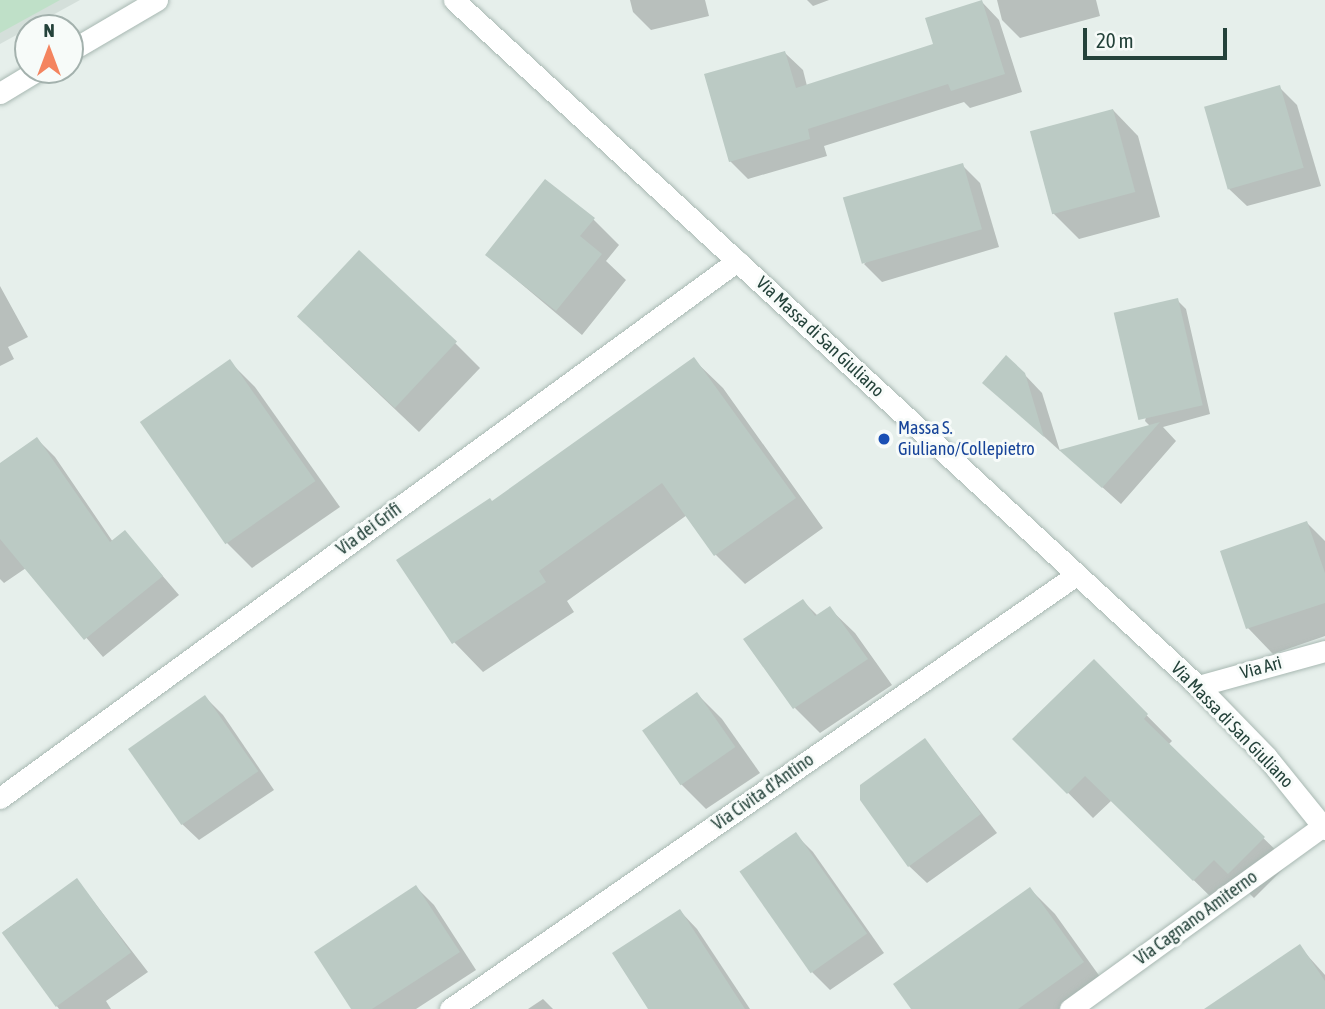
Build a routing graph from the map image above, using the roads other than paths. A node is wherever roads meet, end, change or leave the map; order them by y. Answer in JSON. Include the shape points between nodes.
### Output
{"nodes":[{"id":1,"x":158,"y":0,"type":"edge"},
{"id":2,"x":454,"y":0,"type":"edge"},
{"id":3,"x":84,"y":43,"type":"edge"},
{"id":4,"x":737,"y":261,"type":"junction"},
{"id":5,"x":1076,"y":575,"type":"junction"},
{"id":6,"x":1325,"y":651,"type":"edge"},
{"id":7,"x":1198,"y":686,"type":"junction"},
{"id":8,"x":0,"y":798,"type":"edge"},
{"id":9,"x":1324,"y":828,"type":"edge"},
{"id":10,"x":450,"y":1009,"type":"edge"},
{"id":11,"x":1070,"y":1009,"type":"edge"}],
"edges":[{"from":1,"to":3,"type":"street"},
{"from":2,"to":4,"type":"street","name":"Via Massa di San Giuliano"},
{"from":4,"to":5,"type":"street","name":"Via Massa di San Giuliano"},
{"from":4,"to":8,"type":"street","name":"Via dei Grifi"},
{"from":5,"to":7,"type":"street","name":"Via Massa di San Giuliano"},
{"from":5,"to":10,"type":"street","name":"Via Civita d'Antino"},
{"from":6,"to":7,"type":"street","name":"Via Ari"},
{"from":7,"to":9,"type":"street","name":"Via Massa di San Giuliano","via":[[1266,756]]},
{"from":9,"to":11,"type":"street","name":"Via Cagnano Amiterno"}]}
